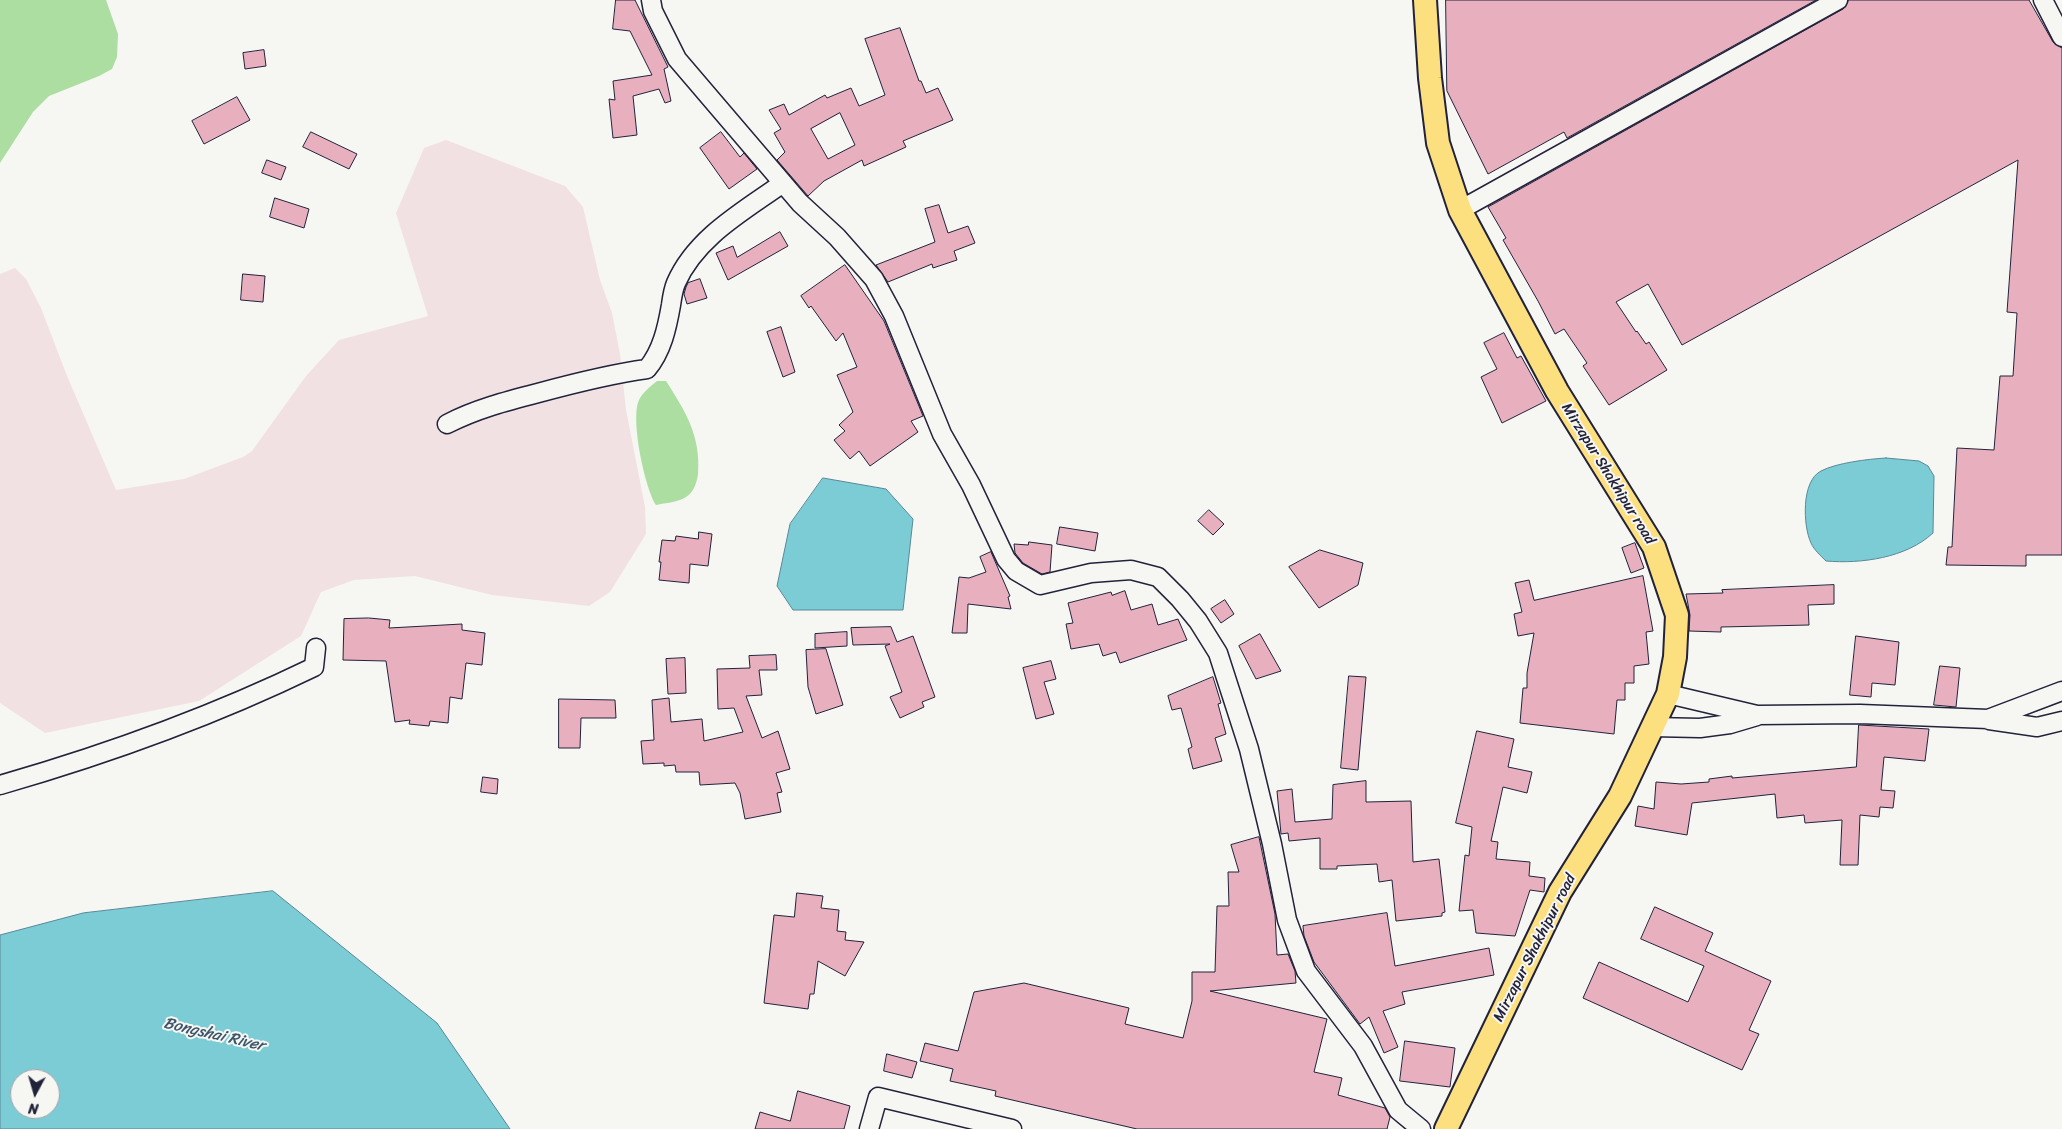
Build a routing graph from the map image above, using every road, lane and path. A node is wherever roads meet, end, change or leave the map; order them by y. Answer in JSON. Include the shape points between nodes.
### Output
{"nodes":[{"id":1,"x":651,"y":0,"type":"edge"},
{"id":2,"x":1425,"y":0,"type":"edge"},
{"id":3,"x":1838,"y":0,"type":"edge"},
{"id":4,"x":2043,"y":0,"type":"edge"},
{"id":5,"x":2062,"y":37,"type":"edge"},
{"id":6,"x":783,"y":183,"type":"junction"},
{"id":7,"x":1460,"y":210,"type":"junction"},
{"id":8,"x":448,"y":424,"type":"dead end"},
{"id":9,"x":316,"y":648,"type":"dead end"},
{"id":10,"x":2062,"y":690,"type":"edge"},
{"id":11,"x":1668,"y":694,"type":"junction"},
{"id":12,"x":1757,"y":716,"type":"junction"},
{"id":13,"x":1988,"y":720,"type":"junction"},
{"id":14,"x":2062,"y":721,"type":"edge"},
{"id":15,"x":1652,"y":727,"type":"junction"},
{"id":16,"x":0,"y":784,"type":"edge"},
{"id":17,"x":869,"y":1129,"type":"edge"},
{"id":18,"x":1012,"y":1129,"type":"edge"},
{"id":19,"x":1421,"y":1129,"type":"edge"},
{"id":20,"x":1446,"y":1129,"type":"edge"}],
"edges":[{"from":1,"to":6,"type":"street","via":[[653,11],[677,59]]},
{"from":2,"to":7,"type":"main road","name":"Mirzapur Shakhipur road","via":[[1438,143]]},
{"from":3,"to":7,"type":"street"},
{"from":4,"to":5,"type":"street"},
{"from":6,"to":8,"type":"street","via":[[711,235],[686,264],[675,284],[667,328],[656,358],[647,368],[605,375],[518,398],[464,415]]},
{"from":6,"to":19,"type":"street","via":[[874,279],[894,316],[942,434],[1006,558],[1016,571],[1040,585],[1090,574],[1132,570],[1158,577],[1198,621],[1218,653],[1249,749],[1287,920],[1306,971],[1363,1046],[1398,1110]]},
{"from":7,"to":11,"type":"main road","name":"Mirzapur Shakhipur road","via":[[1558,391],[1654,547],[1677,615],[1675,657]]},
{"from":9,"to":16,"type":"street","via":[[314,668],[262,692],[74,763]]},
{"from":10,"to":13,"type":"street"},
{"from":11,"to":12,"type":"street"},
{"from":11,"to":15,"type":"main road","name":"Mirzapur Shakhipur road"},
{"from":12,"to":13,"type":"street","via":[[1860,714]]},
{"from":12,"to":15,"type":"street","via":[[1700,728]]},
{"from":13,"to":14,"type":"street","via":[[2038,727]]},
{"from":15,"to":20,"type":"main road","name":"Mirzapur Shakhipur road","via":[[1620,796],[1560,892]]},
{"from":17,"to":18,"type":"street","via":[[878,1097]]}]}
